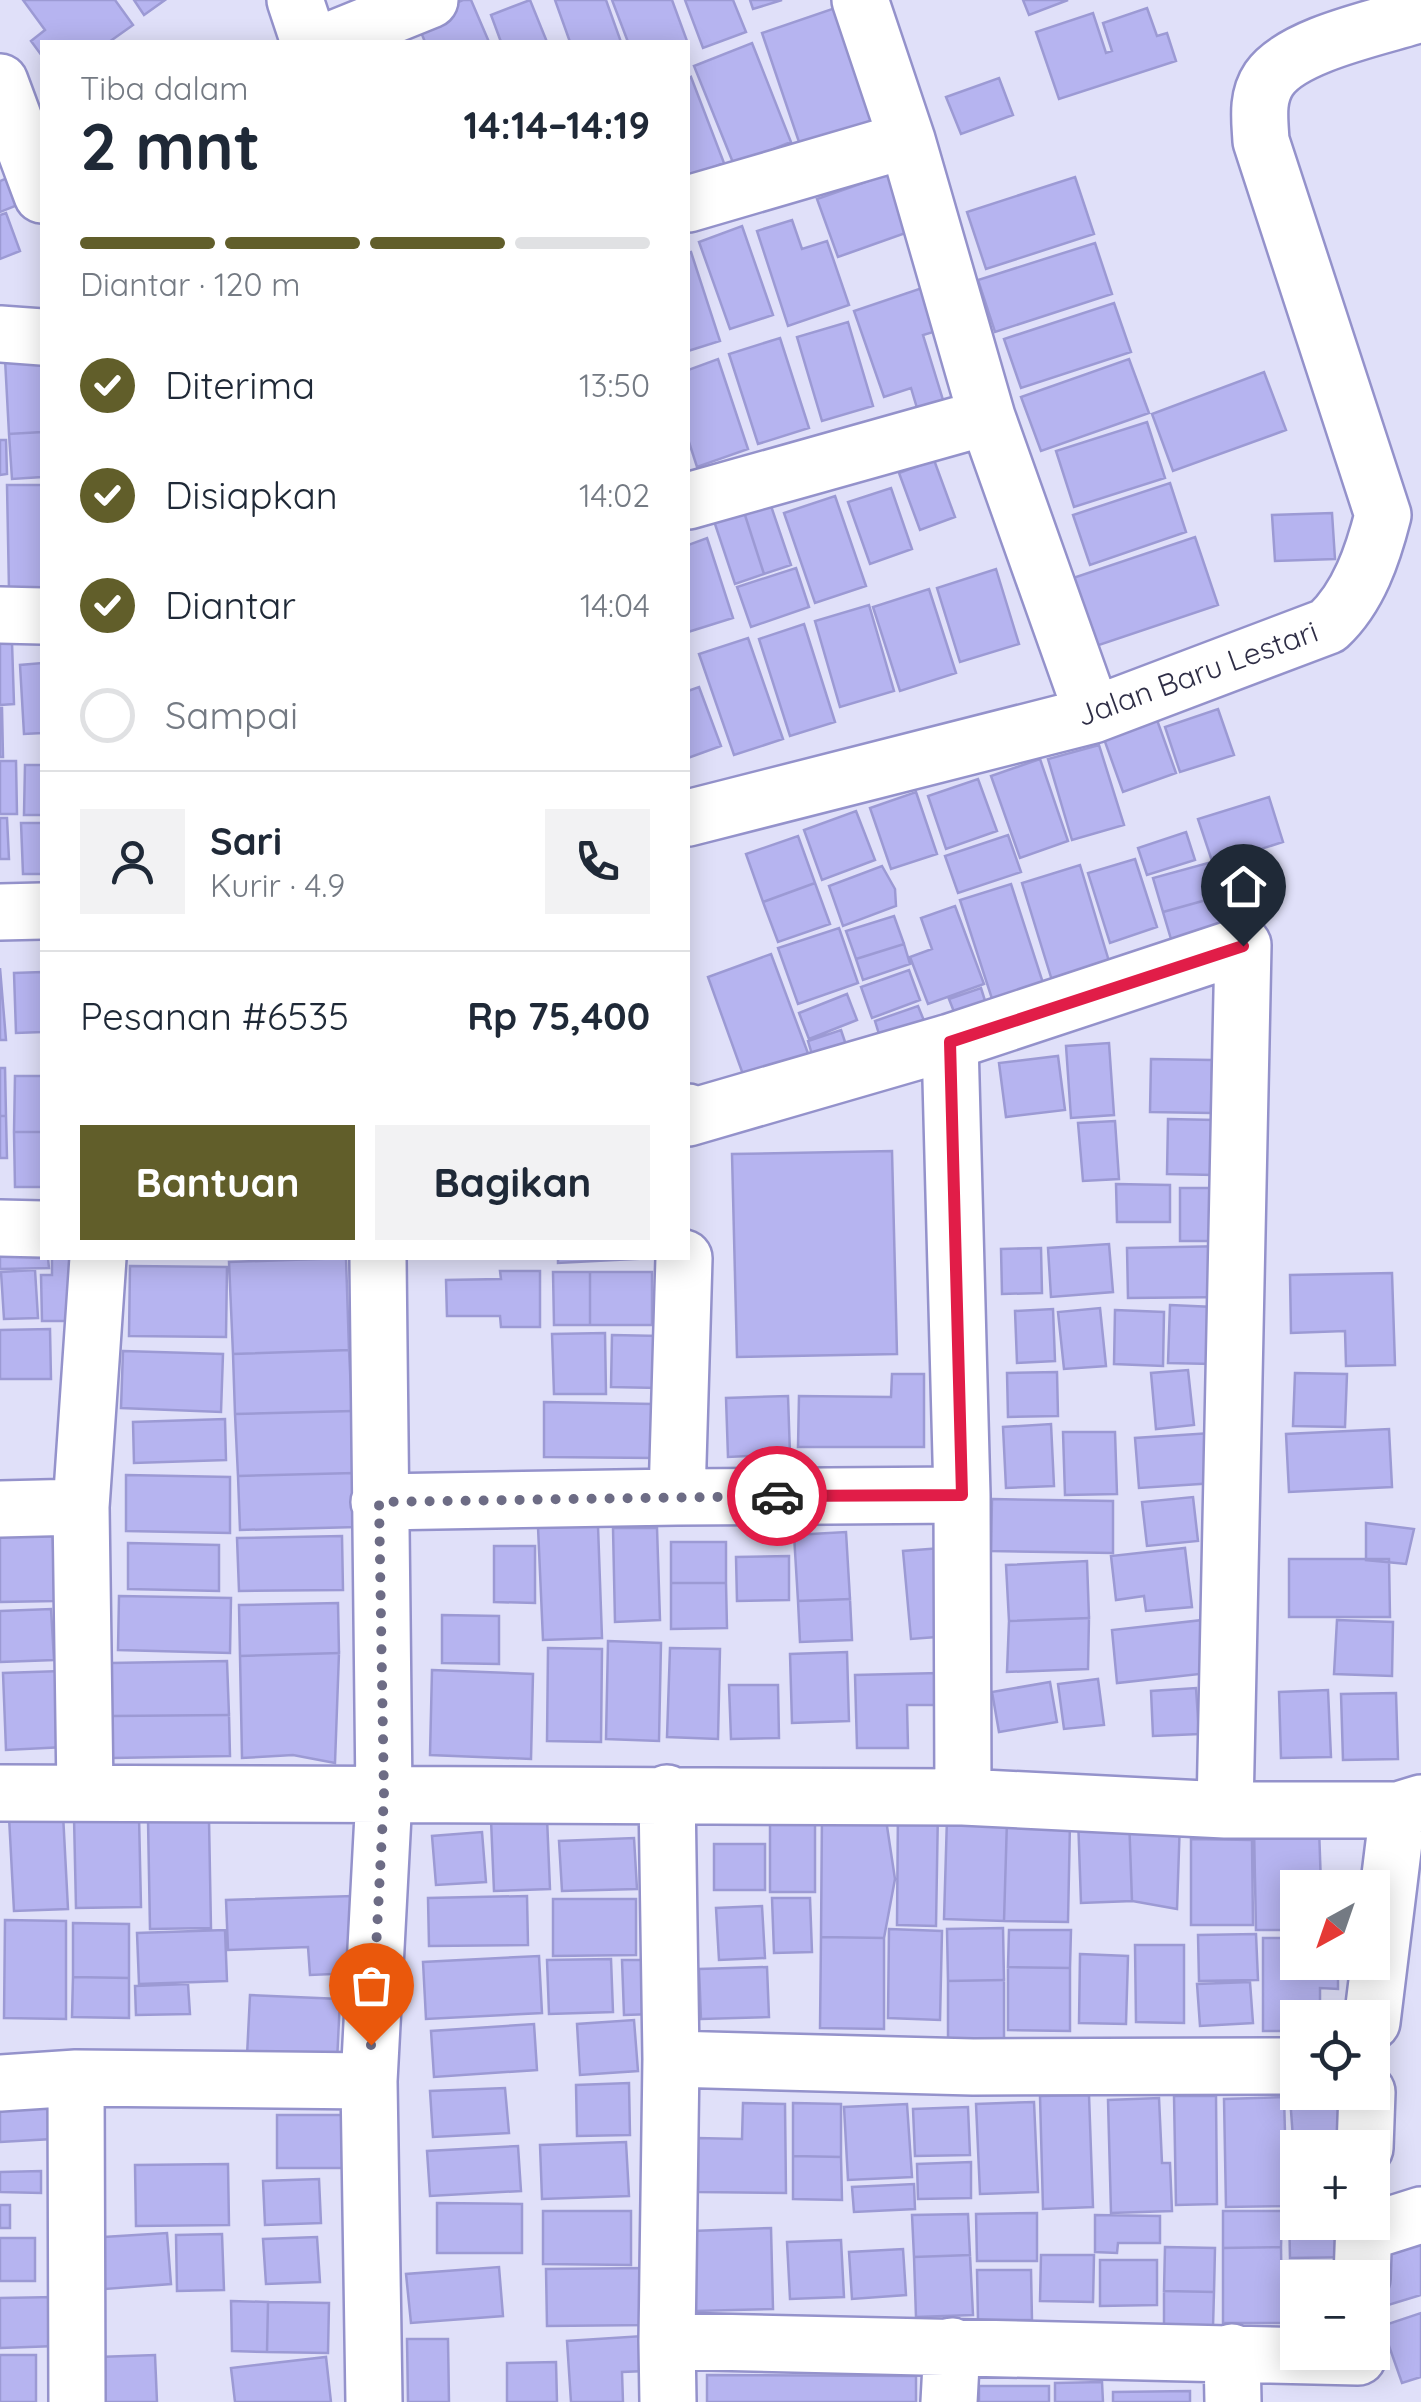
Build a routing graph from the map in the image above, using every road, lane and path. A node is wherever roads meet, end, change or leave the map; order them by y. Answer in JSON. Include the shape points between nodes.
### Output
{"nodes":[{"id":1,"x":295,"y":0,"type":"edge"},
{"id":2,"x":430,"y":0,"type":"edge"},
{"id":3,"x":860,"y":0,"type":"edge"},
{"id":4,"x":1421,"y":14,"type":"edge"},
{"id":5,"x":308,"y":40,"type":"edge"},
{"id":6,"x":331,"y":40,"type":"edge"},
{"id":7,"x":0,"y":82,"type":"edge"},
{"id":8,"x":907,"y":140,"type":"junction"},
{"id":9,"x":40,"y":190,"type":"edge"},
{"id":10,"x":690,"y":203,"type":"edge"},
{"id":11,"x":0,"y":334,"type":"edge"},
{"id":12,"x":40,"y":337,"type":"edge"},
{"id":13,"x":987,"y":417,"type":"junction"},
{"id":14,"x":690,"y":500,"type":"edge"},
{"id":15,"x":1402,"y":508,"type":"edge"},
{"id":16,"x":0,"y":616,"type":"edge"},
{"id":17,"x":40,"y":616,"type":"edge"},
{"id":18,"x":1093,"y":715,"type":"junction"},
{"id":19,"x":690,"y":817,"type":"edge"},
{"id":20,"x":40,"y":911,"type":"edge"},
{"id":21,"x":0,"y":912,"type":"edge"},
{"id":22,"x":950,"y":1042,"type":"junction"},
{"id":23,"x":690,"y":1114,"type":"edge"},
{"id":24,"x":0,"y":1228,"type":"edge"},
{"id":25,"x":40,"y":1229,"type":"edge"},
{"id":26,"x":98,"y":1260,"type":"edge"},
{"id":27,"x":378,"y":1260,"type":"edge"},
{"id":28,"x":684,"y":1260,"type":"edge"},
{"id":29,"x":962,"y":1495,"type":"junction"},
{"id":30,"x":677,"y":1497,"type":"junction"},
{"id":31,"x":379,"y":1502,"type":"junction"},
{"id":32,"x":81,"y":1507,"type":"junction"},
{"id":33,"x":0,"y":1509,"type":"edge"},
{"id":34,"x":86,"y":1793,"type":"junction"},
{"id":35,"x":0,"y":1794,"type":"edge"},
{"id":36,"x":667,"y":1794,"type":"junction"},
{"id":37,"x":384,"y":1796,"type":"junction"},
{"id":38,"x":962,"y":1797,"type":"junction"},
{"id":39,"x":1410,"y":1806,"type":"edge"},
{"id":40,"x":1226,"y":1810,"type":"junction"},
{"id":41,"x":1376,"y":2000,"type":"edge"},
{"id":42,"x":671,"y":2059,"type":"junction"},
{"id":43,"x":1280,"y":2066,"type":"edge"},
{"id":44,"x":76,"y":2078,"type":"junction"},
{"id":45,"x":369,"y":2080,"type":"junction"},
{"id":46,"x":0,"y":2083,"type":"edge"},
{"id":47,"x":1421,"y":2216,"type":"edge"},
{"id":48,"x":1363,"y":2244,"type":"edge"},
{"id":49,"x":667,"y":2341,"type":"junction"},
{"id":50,"x":952,"y":2346,"type":"junction"},
{"id":51,"x":1361,"y":2370,"type":"edge"},
{"id":52,"x":1232,"y":2377,"type":"edge"},
{"id":53,"x":77,"y":2402,"type":"edge"},
{"id":54,"x":374,"y":2402,"type":"edge"},
{"id":55,"x":668,"y":2402,"type":"edge"},
{"id":56,"x":949,"y":2402,"type":"edge"}],
"edges":[{"from":1,"to":5,"type":"street"},
{"from":2,"to":6,"type":"street"},
{"from":3,"to":8,"type":"street"},
{"from":4,"to":15,"type":"street","name":"Jalan Baru Lestari","via":[[1298,55],[1269,79],[1259,108],[1261,142]]},
{"from":7,"to":9,"type":"street"},
{"from":8,"to":10,"type":"street"},
{"from":8,"to":13,"type":"street"},
{"from":11,"to":12,"type":"street"},
{"from":13,"to":14,"type":"street"},
{"from":13,"to":18,"type":"street"},
{"from":15,"to":18,"type":"street","name":"Jalan Baru Lestari","via":[[1328,626]]},
{"from":16,"to":17,"type":"street"},
{"from":18,"to":19,"type":"street","name":"Jalan Baru Lestari"},
{"from":20,"to":21,"type":"street"},
{"from":22,"to":23,"type":"street"},
{"from":22,"to":29,"type":"street"},
{"from":22,"to":40,"type":"street","via":[[1243,946]]},
{"from":24,"to":25,"type":"street"},
{"from":26,"to":32,"type":"street"},
{"from":27,"to":31,"type":"street"},
{"from":28,"to":30,"type":"street"},
{"from":29,"to":30,"type":"street"},
{"from":29,"to":38,"type":"street"},
{"from":30,"to":31,"type":"street"},
{"from":31,"to":37,"type":"street"},
{"from":32,"to":33,"type":"street"},
{"from":32,"to":34,"type":"street"},
{"from":34,"to":35,"type":"street"},
{"from":34,"to":37,"type":"street"},
{"from":36,"to":37,"type":"street"},
{"from":36,"to":38,"type":"street"},
{"from":36,"to":42,"type":"street"},
{"from":37,"to":45,"type":"street"},
{"from":38,"to":40,"type":"street"},
{"from":39,"to":40,"type":"street"},
{"from":39,"to":41,"type":"street"},
{"from":42,"to":43,"type":"street","via":[[992,2068]]},
{"from":42,"to":49,"type":"street"},
{"from":44,"to":45,"type":"street"},
{"from":44,"to":46,"type":"street"},
{"from":44,"to":53,"type":"street"},
{"from":45,"to":54,"type":"street"},
{"from":47,"to":48,"type":"street"},
{"from":49,"to":50,"type":"street"},
{"from":49,"to":55,"type":"street"},
{"from":50,"to":52,"type":"street"},
{"from":50,"to":56,"type":"street"},
{"from":51,"to":52,"type":"street"}]}
